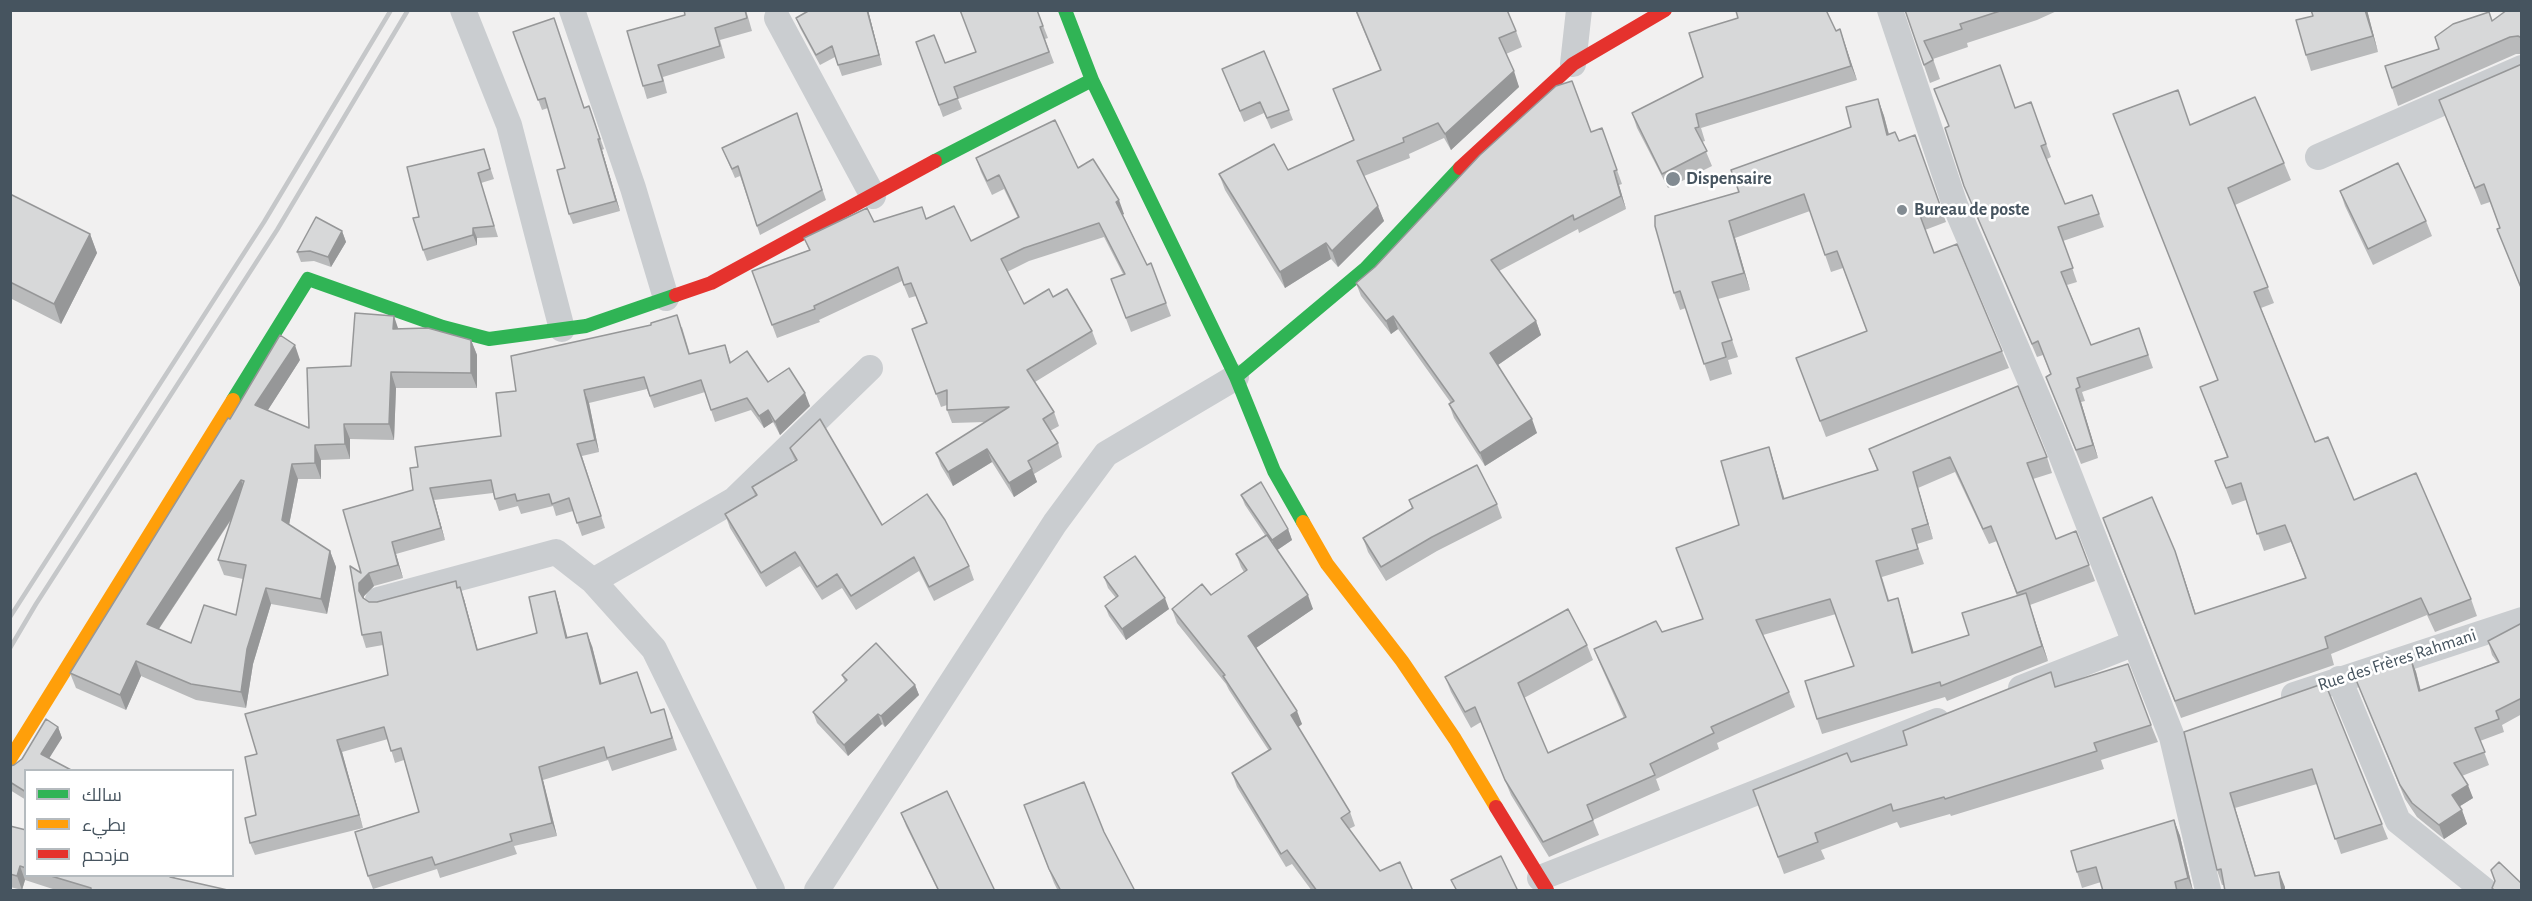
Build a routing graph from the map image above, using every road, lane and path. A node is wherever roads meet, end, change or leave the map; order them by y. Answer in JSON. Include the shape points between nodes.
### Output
{"nodes":[{"id":1,"x":463,"y":10,"type":"edge"},
{"id":2,"x":572,"y":10,"type":"edge"},
{"id":3,"x":1065,"y":10,"type":"edge"},
{"id":4,"x":1579,"y":10,"type":"edge"},
{"id":5,"x":1665,"y":10,"type":"edge"},
{"id":6,"x":1890,"y":10,"type":"edge"},
{"id":7,"x":777,"y":18,"type":"dead end"},
{"id":8,"x":1573,"y":64,"type":"junction"},
{"id":9,"x":2522,"y":68,"type":"edge"},
{"id":10,"x":1092,"y":80,"type":"junction"},
{"id":11,"x":2318,"y":156,"type":"dead end"},
{"id":12,"x":873,"y":196,"type":"junction"},
{"id":13,"x":666,"y":298,"type":"junction"},
{"id":14,"x":562,"y":329,"type":"junction"},
{"id":15,"x":870,"y":368,"type":"dead end"},
{"id":16,"x":1236,"y":377,"type":"junction"},
{"id":17,"x":593,"y":581,"type":"junction"},
{"id":18,"x":378,"y":600,"type":"edge"},
{"id":19,"x":2522,"y":620,"type":"edge"},
{"id":20,"x":2135,"y":643,"type":"junction"},
{"id":21,"x":2338,"y":679,"type":"junction"},
{"id":22,"x":2003,"y":695,"type":"edge"},
{"id":23,"x":2272,"y":702,"type":"edge"},
{"id":24,"x":1959,"y":712,"type":"edge"},
{"id":25,"x":10,"y":759,"type":"edge"},
{"id":26,"x":1544,"y":884,"type":"edge"},
{"id":27,"x":772,"y":891,"type":"edge"},
{"id":28,"x":817,"y":891,"type":"edge"},
{"id":29,"x":2208,"y":891,"type":"edge"},
{"id":30,"x":2484,"y":891,"type":"edge"}],
"edges":[{"from":1,"to":14,"type":"street","via":[[509,125]]},
{"from":2,"to":13,"type":"street"},
{"from":3,"to":10,"type":"street"},
{"from":4,"to":8,"type":"street"},
{"from":5,"to":8,"type":"street"},
{"from":6,"to":20,"type":"street","via":[[1955,205],[2052,431]]},
{"from":7,"to":12,"type":"street"},
{"from":8,"to":16,"type":"street","via":[[1472,155],[1366,268]]},
{"from":9,"to":11,"type":"street"},
{"from":10,"to":12,"type":"street"},
{"from":10,"to":16,"type":"street"},
{"from":12,"to":13,"type":"street","via":[[711,283]]},
{"from":13,"to":14,"type":"street","via":[[586,326]]},
{"from":14,"to":25,"type":"street","via":[[489,339],[443,327],[308,279]]},
{"from":15,"to":17,"type":"street","via":[[734,500]]},
{"from":16,"to":26,"type":"street","via":[[1274,471],[1328,564],[1455,740]]},
{"from":16,"to":28,"type":"street","via":[[1106,454],[1054,522]]},
{"from":17,"to":18,"type":"street","via":[[556,552]]},
{"from":17,"to":27,"type":"street","via":[[654,649]]},
{"from":19,"to":21,"type":"street","name":"Rue des Frères Rahmani"},
{"from":20,"to":22,"type":"street"},
{"from":20,"to":29,"type":"street","via":[[2183,733]]},
{"from":21,"to":23,"type":"street","name":"Rue des Frères Rahmani"},
{"from":21,"to":30,"type":"street","via":[[2398,821]]},
{"from":24,"to":26,"type":"street"}]}
